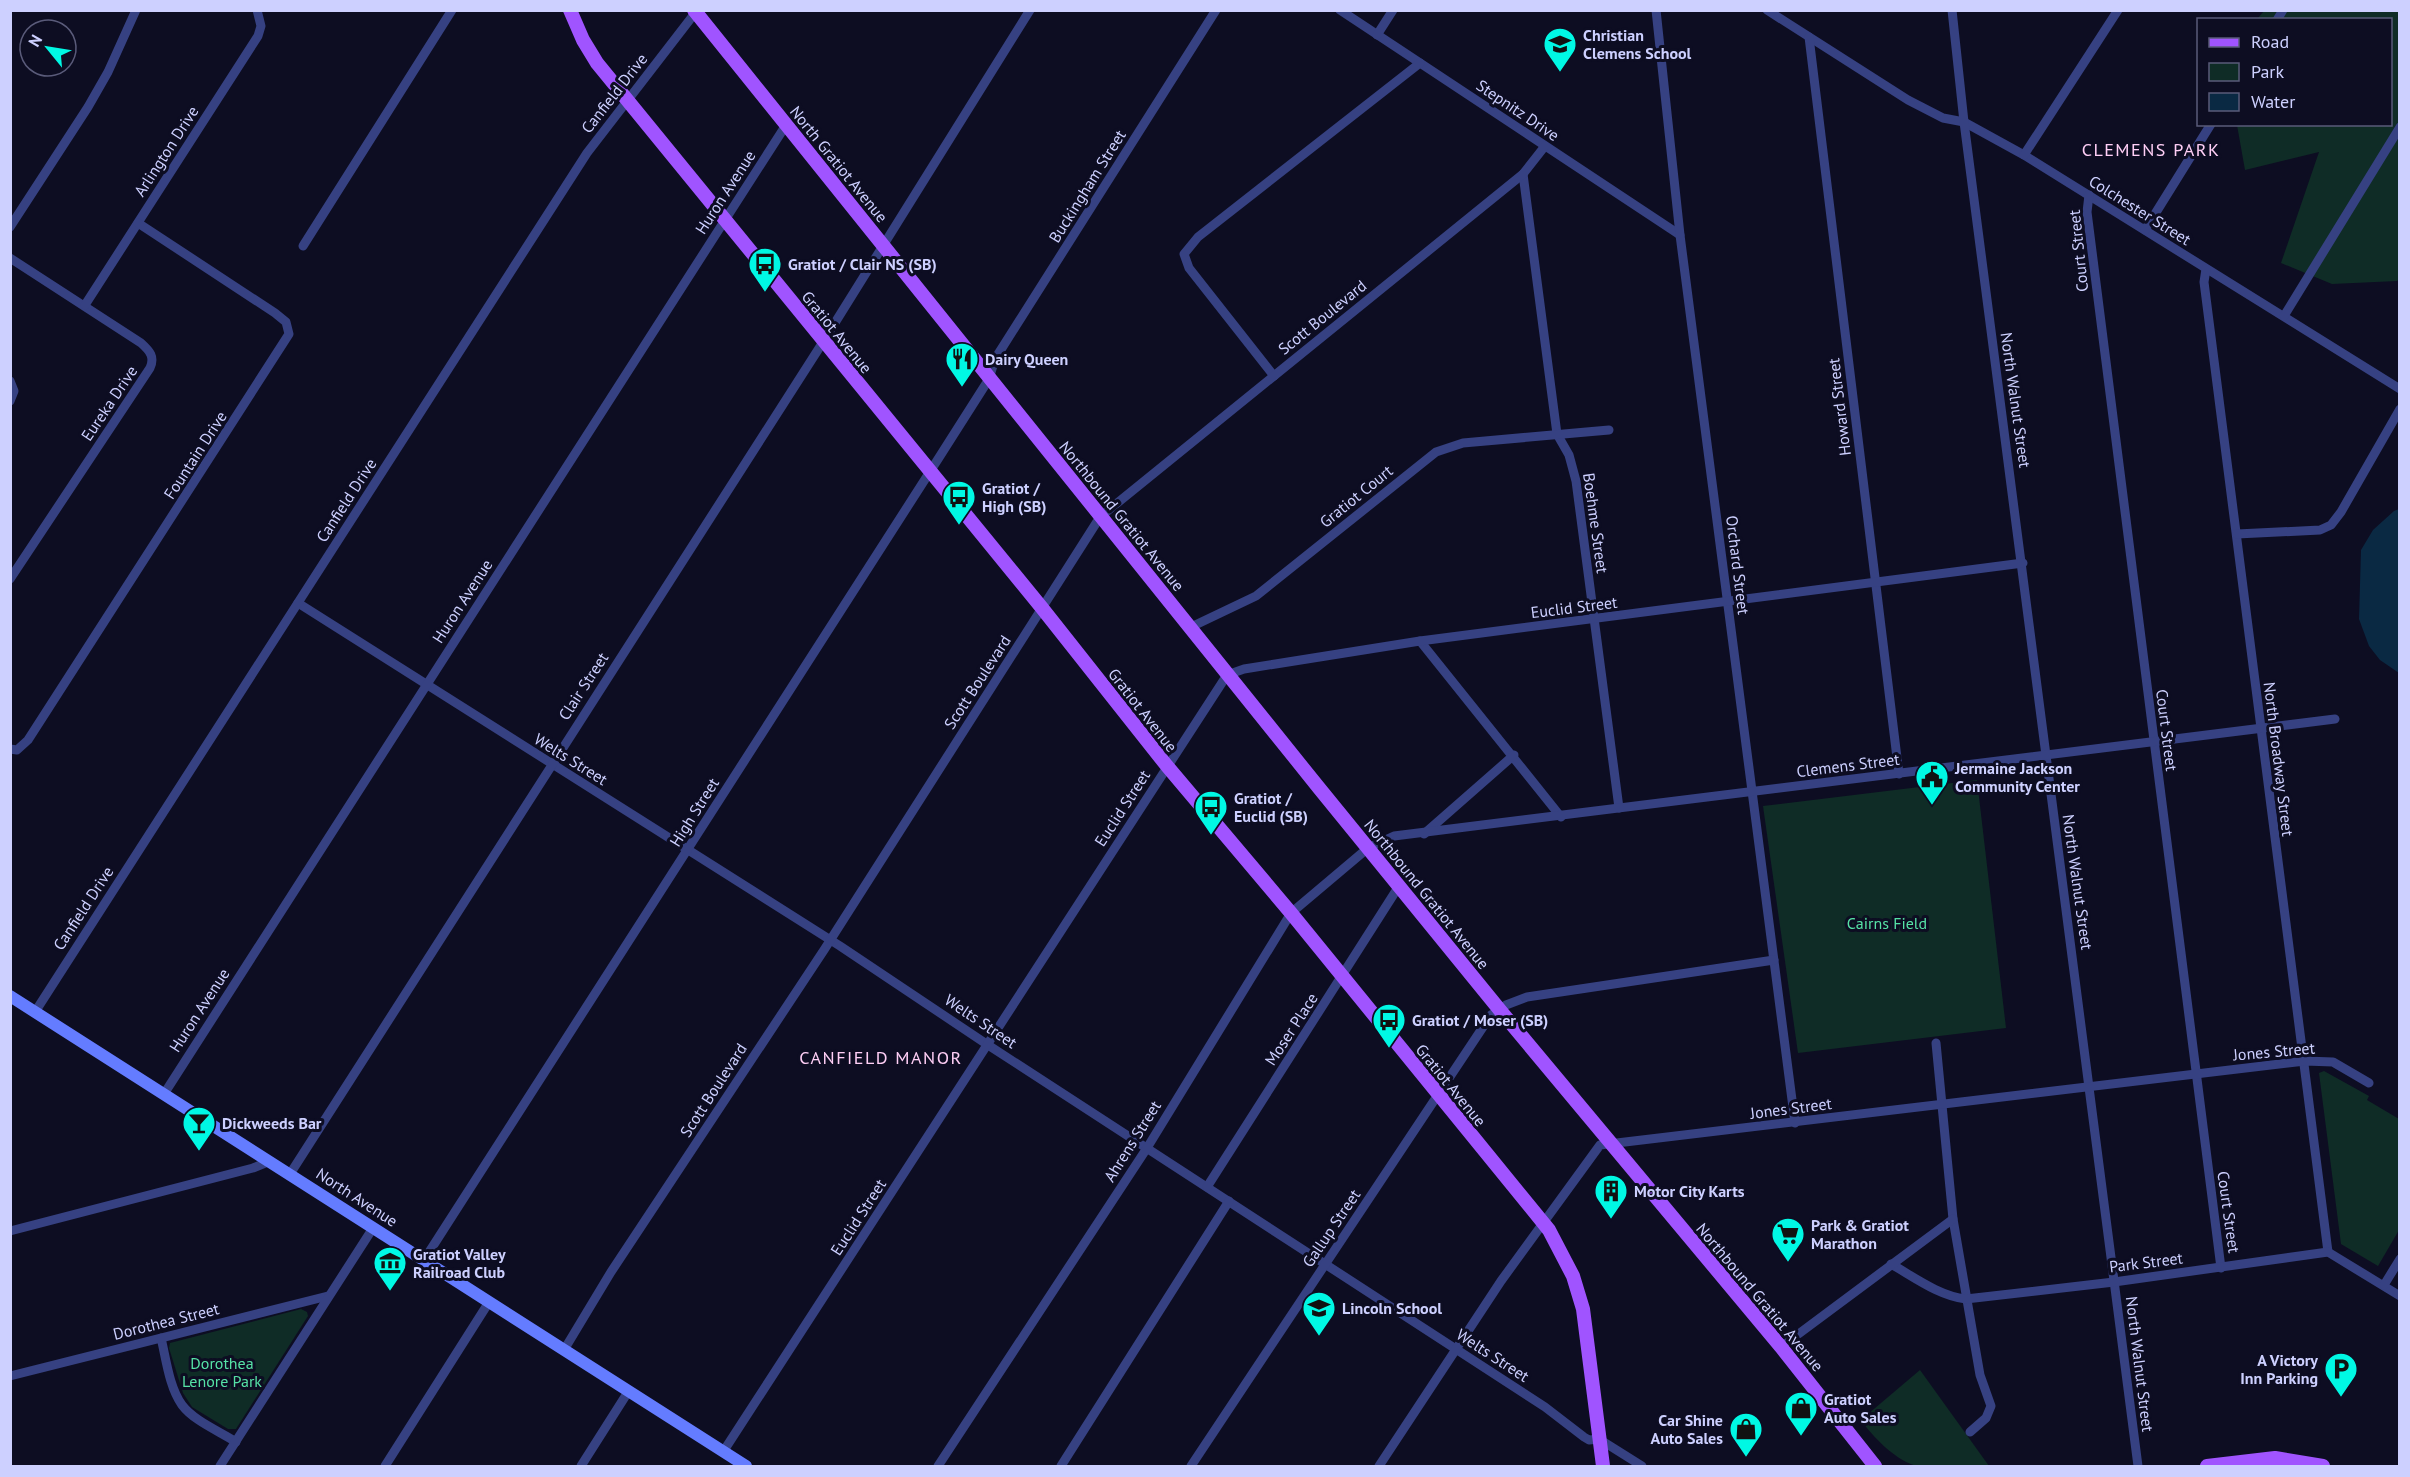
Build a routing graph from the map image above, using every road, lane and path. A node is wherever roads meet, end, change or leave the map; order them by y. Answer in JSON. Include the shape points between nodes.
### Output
{"nodes":[{"id":1,"x":136,"y":10,"type":"edge"},
{"id":2,"x":257,"y":10,"type":"edge"},
{"id":3,"x":452,"y":10,"type":"edge"},
{"id":4,"x":570,"y":10,"type":"edge"},
{"id":5,"x":1030,"y":10,"type":"edge"},
{"id":6,"x":1216,"y":10,"type":"edge"},
{"id":7,"x":1340,"y":10,"type":"edge"},
{"id":8,"x":1393,"y":10,"type":"edge"},
{"id":9,"x":1656,"y":10,"type":"edge"},
{"id":10,"x":1767,"y":10,"type":"edge"},
{"id":11,"x":1952,"y":10,"type":"edge"},
{"id":12,"x":2118,"y":10,"type":"edge"},
{"id":13,"x":695,"y":12,"type":"edge"},
{"id":14,"x":1377,"y":35,"type":"junction"},
{"id":15,"x":1809,"y":37,"type":"junction"},
{"id":16,"x":1420,"y":63,"type":"junction"},
{"id":17,"x":627,"y":101,"type":"junction"},
{"id":18,"x":1964,"y":122,"type":"junction"},
{"id":19,"x":786,"y":125,"type":"junction"},
{"id":20,"x":2210,"y":126,"type":"edge"},
{"id":21,"x":2400,"y":127,"type":"edge"},
{"id":22,"x":1545,"y":146,"type":"junction"},
{"id":23,"x":2024,"y":155,"type":"junction"},
{"id":24,"x":1523,"y":174,"type":"junction"},
{"id":25,"x":2089,"y":195,"type":"junction"},
{"id":26,"x":724,"y":220,"type":"junction"},
{"id":27,"x":138,"y":223,"type":"junction"},
{"id":28,"x":10,"y":227,"type":"edge"},
{"id":29,"x":2145,"y":230,"type":"junction"},
{"id":30,"x":1680,"y":235,"type":"junction"},
{"id":31,"x":303,"y":246,"type":"dead end"},
{"id":32,"x":883,"y":246,"type":"junction"},
{"id":33,"x":10,"y":258,"type":"edge"},
{"id":34,"x":2206,"y":269,"type":"junction"},
{"id":35,"x":84,"y":305,"type":"junction"},
{"id":36,"x":2284,"y":316,"type":"junction"},
{"id":37,"x":957,"y":340,"type":"joint"},
{"id":38,"x":823,"y":342,"type":"junction"},
{"id":39,"x":1274,"y":376,"type":"junction"},
{"id":40,"x":989,"y":379,"type":"junction"},
{"id":41,"x":10,"y":381,"type":"edge"},
{"id":42,"x":2400,"y":389,"type":"edge"},
{"id":43,"x":10,"y":401,"type":"edge"},
{"id":44,"x":2400,"y":409,"type":"edge"},
{"id":45,"x":1609,"y":430,"type":"dead end"},
{"id":46,"x":1557,"y":434,"type":"junction"},
{"id":47,"x":930,"y":471,"type":"junction"},
{"id":48,"x":1100,"y":517,"type":"junction"},
{"id":49,"x":2237,"y":534,"type":"junction"},
{"id":50,"x":2023,"y":563,"type":"junction"},
{"id":51,"x":10,"y":579,"type":"edge"},
{"id":52,"x":1875,"y":583,"type":"junction"},
{"id":53,"x":1728,"y":601,"type":"junction"},
{"id":54,"x":298,"y":603,"type":"junction"},
{"id":55,"x":1042,"y":608,"type":"junction"},
{"id":56,"x":1594,"y":620,"type":"junction"},
{"id":57,"x":1191,"y":627,"type":"junction"},
{"id":58,"x":1420,"y":641,"type":"junction"},
{"id":59,"x":1227,"y":675,"type":"junction"},
{"id":60,"x":426,"y":685,"type":"junction"},
{"id":61,"x":2335,"y":719,"type":"dead end"},
{"id":62,"x":2260,"y":728,"type":"junction"},
{"id":63,"x":2153,"y":742,"type":"junction"},
{"id":64,"x":14,"y":750,"type":"edge"},
{"id":65,"x":2046,"y":755,"type":"junction"},
{"id":66,"x":1514,"y":756,"type":"junction"},
{"id":67,"x":551,"y":765,"type":"junction"},
{"id":68,"x":1167,"y":766,"type":"junction"},
{"id":69,"x":1899,"y":774,"type":"junction"},
{"id":70,"x":1753,"y":793,"type":"junction"},
{"id":71,"x":1619,"y":808,"type":"junction"},
{"id":72,"x":1561,"y":817,"type":"junction"},
{"id":73,"x":1424,"y":834,"type":"junction"},
{"id":74,"x":1368,"y":848,"type":"junction"},
{"id":75,"x":687,"y":850,"type":"junction"},
{"id":76,"x":1399,"y":886,"type":"junction"},
{"id":77,"x":1291,"y":914,"type":"junction"},
{"id":78,"x":830,"y":939,"type":"junction"},
{"id":79,"x":1774,"y":960,"type":"junction"},
{"id":80,"x":1342,"y":978,"type":"junction"},
{"id":81,"x":10,"y":996,"type":"edge"},
{"id":82,"x":1499,"y":1009,"type":"junction"},
{"id":83,"x":34,"y":1012,"type":"junction"},
{"id":84,"x":1936,"y":1043,"type":"dead end"},
{"id":85,"x":988,"y":1045,"type":"junction"},
{"id":86,"x":2305,"y":1061,"type":"junction"},
{"id":87,"x":2196,"y":1073,"type":"junction"},
{"id":88,"x":2369,"y":1083,"type":"dead end"},
{"id":89,"x":2090,"y":1088,"type":"junction"},
{"id":90,"x":164,"y":1094,"type":"junction"},
{"id":91,"x":1438,"y":1095,"type":"junction"},
{"id":92,"x":1941,"y":1105,"type":"junction"},
{"id":93,"x":1795,"y":1123,"type":"junction"},
{"id":94,"x":1612,"y":1143,"type":"junction"},
{"id":95,"x":1147,"y":1148,"type":"junction"},
{"id":96,"x":270,"y":1161,"type":"junction"},
{"id":97,"x":290,"y":1174,"type":"junction"},
{"id":98,"x":1207,"y":1187,"type":"junction"},
{"id":99,"x":1230,"y":1202,"type":"junction"},
{"id":100,"x":1953,"y":1219,"type":"junction"},
{"id":101,"x":1544,"y":1224,"type":"junction"},
{"id":102,"x":373,"y":1228,"type":"junction"},
{"id":103,"x":10,"y":1231,"type":"edge"},
{"id":104,"x":2328,"y":1252,"type":"junction"},
{"id":105,"x":2400,"y":1259,"type":"edge"},
{"id":106,"x":424,"y":1260,"type":"junction"},
{"id":107,"x":1325,"y":1263,"type":"junction"},
{"id":108,"x":1891,"y":1264,"type":"junction"},
{"id":109,"x":2221,"y":1268,"type":"junction"},
{"id":110,"x":2114,"y":1282,"type":"junction"},
{"id":111,"x":2384,"y":1286,"type":"junction"},
{"id":112,"x":328,"y":1296,"type":"junction"},
{"id":113,"x":2400,"y":1296,"type":"edge"},
{"id":114,"x":1966,"y":1299,"type":"junction"},
{"id":115,"x":489,"y":1302,"type":"junction"},
{"id":116,"x":160,"y":1338,"type":"junction"},
{"id":117,"x":1781,"y":1347,"type":"junction"},
{"id":118,"x":1455,"y":1349,"type":"junction"},
{"id":119,"x":564,"y":1350,"type":"junction"},
{"id":120,"x":10,"y":1376,"type":"edge"},
{"id":121,"x":628,"y":1392,"type":"junction"},
{"id":122,"x":1970,"y":1432,"type":"dead end"},
{"id":123,"x":1599,"y":1439,"type":"junction"},
{"id":124,"x":236,"y":1442,"type":"junction"},
{"id":125,"x":723,"y":1452,"type":"junction"},
{"id":126,"x":220,"y":1467,"type":"edge"},
{"id":127,"x":384,"y":1467,"type":"edge"},
{"id":128,"x":581,"y":1467,"type":"edge"},
{"id":129,"x":746,"y":1467,"type":"edge"},
{"id":130,"x":938,"y":1467,"type":"edge"},
{"id":131,"x":1061,"y":1467,"type":"edge"},
{"id":132,"x":1191,"y":1467,"type":"edge"},
{"id":133,"x":1379,"y":1467,"type":"edge"},
{"id":134,"x":1603,"y":1467,"type":"edge"},
{"id":135,"x":1642,"y":1467,"type":"edge"},
{"id":136,"x":1875,"y":1467,"type":"edge"},
{"id":137,"x":2138,"y":1467,"type":"edge"},
{"id":138,"x":2207,"y":1467,"type":"edge"},
{"id":139,"x":2323,"y":1467,"type":"edge"}],
"edges":[{"from":1,"to":28,"type":"street","via":[[88,107]]},
{"from":2,"to":27,"type":"street","name":"Arlington Drive","via":[[261,26],[258,36]]},
{"from":3,"to":31,"type":"street"},
{"from":4,"to":17,"type":"main road","name":"Gratiot Avenue","via":[[596,61]]},
{"from":5,"to":32,"type":"street","name":"Clair Street"},
{"from":6,"to":40,"type":"street","name":"Buckingham Street","via":[[994,359]]},
{"from":7,"to":14,"type":"street","name":"Stepnitz Drive"},
{"from":8,"to":14,"type":"street"},
{"from":9,"to":30,"type":"street","name":"Orchard Street"},
{"from":10,"to":15,"type":"street","name":"Colchester Street"},
{"from":11,"to":18,"type":"street","name":"North Walnut Street"},
{"from":12,"to":23,"type":"street"},
{"from":13,"to":17,"type":"street","name":"Canfield Drive"},
{"from":13,"to":19,"type":"main road","name":"North Gratiot Avenue"},
{"from":14,"to":16,"type":"street","name":"Stepnitz Drive"},
{"from":15,"to":18,"type":"street","name":"Colchester Street","via":[[1908,100],[1942,118]]},
{"from":15,"to":52,"type":"street","name":"Howard Street"},
{"from":16,"to":22,"type":"street","name":"Stepnitz Drive"},
{"from":16,"to":39,"type":"street","via":[[1198,237],[1184,254],[1189,268]]},
{"from":17,"to":26,"type":"main road","name":"Gratiot Avenue"},
{"from":17,"to":54,"type":"street","name":"Canfield Drive","via":[[581,162]]},
{"from":18,"to":23,"type":"street","name":"Colchester Street"},
{"from":18,"to":50,"type":"street","name":"North Walnut Street"},
{"from":19,"to":26,"type":"street","name":"Huron Avenue"},
{"from":19,"to":32,"type":"main road","name":"North Gratiot Avenue"},
{"from":20,"to":29,"type":"street"},
{"from":21,"to":36,"type":"street"},
{"from":22,"to":24,"type":"street","name":"Scott Boulevard"},
{"from":22,"to":30,"type":"street","name":"Stepnitz Drive"},
{"from":23,"to":25,"type":"street","name":"Colchester Street"},
{"from":24,"to":39,"type":"street","name":"Scott Boulevard"},
{"from":24,"to":46,"type":"street","name":"Boehme Street"},
{"from":25,"to":29,"type":"street","name":"Colchester Street"},
{"from":25,"to":63,"type":"street","name":"Court Street","via":[[2088,224]]},
{"from":26,"to":38,"type":"main road","name":"Gratiot Avenue"},
{"from":26,"to":60,"type":"street","name":"Huron Avenue"},
{"from":27,"to":35,"type":"street","name":"Arlington Drive"},
{"from":27,"to":64,"type":"street","name":"Fountain Drive","via":[[275,313],[286,322],[289,334],[28,740]]},
{"from":29,"to":34,"type":"street","name":"Colchester Street"},
{"from":30,"to":53,"type":"street","name":"Orchard Street"},
{"from":32,"to":37,"type":"main road","name":"North Gratiot Avenue"},
{"from":32,"to":38,"type":"street","name":"Clair Street"},
{"from":33,"to":35,"type":"street","name":"Eureka Drive"},
{"from":34,"to":36,"type":"street","name":"Colchester Street"},
{"from":34,"to":49,"type":"street","name":"North Broadway Street","via":[[2204,282]]},
{"from":35,"to":51,"type":"street","name":"Eureka Drive","via":[[146,347],[152,364]]},
{"from":36,"to":42,"type":"street","name":"Colchester Street"},
{"from":37,"to":40,"type":"main road","name":"Northbound Gratiot Avenue"},
{"from":38,"to":47,"type":"main road","name":"Gratiot Avenue"},
{"from":38,"to":67,"type":"street","name":"Clair Street"},
{"from":39,"to":48,"type":"street","name":"Scott Boulevard"},
{"from":40,"to":47,"type":"street","name":"High Street"},
{"from":40,"to":48,"type":"main road","name":"Northbound Gratiot Avenue"},
{"from":41,"to":43,"type":"street","via":[[14,391]]},
{"from":44,"to":49,"type":"street","via":[[2331,525],[2320,530]]},
{"from":45,"to":46,"type":"street","name":"Gratiot Court"},
{"from":46,"to":56,"type":"street","name":"Boehme Street","via":[[1569,455],[1576,481]]},
{"from":46,"to":57,"type":"street","name":"Gratiot Court","via":[[1463,443],[1436,452],[1256,596]]},
{"from":47,"to":55,"type":"main road","name":"Gratiot Avenue"},
{"from":47,"to":75,"type":"street","name":"High Street"},
{"from":48,"to":55,"type":"street","name":"Scott Boulevard"},
{"from":48,"to":57,"type":"main road","name":"Northbound Gratiot Avenue"},
{"from":49,"to":62,"type":"street","name":"North Broadway Street"},
{"from":50,"to":52,"type":"street","name":"Euclid Street"},
{"from":50,"to":65,"type":"street","name":"North Walnut Street"},
{"from":52,"to":53,"type":"street","name":"Euclid Street"},
{"from":52,"to":69,"type":"street","name":"Howard Street"},
{"from":53,"to":56,"type":"street","name":"Euclid Street"},
{"from":53,"to":70,"type":"street","name":"Orchard Street"},
{"from":54,"to":60,"type":"street","name":"Welts Street"},
{"from":54,"to":83,"type":"street","name":"Canfield Drive"},
{"from":55,"to":68,"type":"main road","name":"Gratiot Avenue"},
{"from":55,"to":78,"type":"street","name":"Scott Boulevard"},
{"from":56,"to":58,"type":"street","name":"Euclid Street"},
{"from":56,"to":71,"type":"street","name":"Boehme Street"},
{"from":57,"to":59,"type":"main road","name":"Northbound Gratiot Avenue"},
{"from":58,"to":59,"type":"street","name":"Euclid Street"},
{"from":58,"to":66,"type":"street"},
{"from":59,"to":68,"type":"street","name":"Euclid Street"},
{"from":59,"to":74,"type":"main road","name":"Northbound Gratiot Avenue"},
{"from":60,"to":67,"type":"street","name":"Welts Street"},
{"from":60,"to":90,"type":"street","name":"Huron Avenue"},
{"from":61,"to":62,"type":"street","name":"Clemens Street"},
{"from":62,"to":63,"type":"street","name":"Clemens Street"},
{"from":62,"to":86,"type":"street","name":"North Broadway Street"},
{"from":63,"to":65,"type":"street","name":"Clemens Street"},
{"from":63,"to":87,"type":"street","name":"Court Street"},
{"from":65,"to":69,"type":"street","name":"Clemens Street"},
{"from":65,"to":89,"type":"street","name":"North Walnut Street"},
{"from":66,"to":72,"type":"street"},
{"from":66,"to":73,"type":"street"},
{"from":67,"to":75,"type":"street","name":"Welts Street"},
{"from":67,"to":97,"type":"street","name":"Clair Street"},
{"from":68,"to":77,"type":"main road","name":"Gratiot Avenue"},
{"from":68,"to":85,"type":"street","name":"Euclid Street"},
{"from":69,"to":70,"type":"street","name":"Clemens Street"},
{"from":70,"to":71,"type":"street","name":"Clemens Street"},
{"from":70,"to":79,"type":"street","name":"Orchard Street"},
{"from":71,"to":72,"type":"street","name":"Clemens Street"},
{"from":72,"to":73,"type":"street","name":"Clemens Street"},
{"from":73,"to":74,"type":"street","name":"Clemens Street","via":[[1394,837]]},
{"from":74,"to":76,"type":"main road","name":"Northbound Gratiot Avenue"},
{"from":74,"to":77,"type":"street","name":"Ahrens Street"},
{"from":75,"to":78,"type":"street","name":"Welts Street"},
{"from":75,"to":106,"type":"street","name":"High Street"},
{"from":76,"to":80,"type":"street","name":"Moser Place"},
{"from":76,"to":82,"type":"main road","name":"Northbound Gratiot Avenue"},
{"from":77,"to":80,"type":"main road","name":"Gratiot Avenue"},
{"from":77,"to":95,"type":"street","name":"Ahrens Street"},
{"from":78,"to":85,"type":"street","name":"Welts Street"},
{"from":78,"to":119,"type":"street","name":"Scott Boulevard"},
{"from":79,"to":82,"type":"street","via":[[1527,998]]},
{"from":79,"to":93,"type":"street","name":"Orchard Street"},
{"from":80,"to":91,"type":"main road","name":"Gratiot Avenue"},
{"from":80,"to":98,"type":"street","name":"Moser Place"},
{"from":81,"to":83,"type":"main road","name":"North Avenue"},
{"from":82,"to":91,"type":"street","name":"Gallup Street"},
{"from":82,"to":94,"type":"main road","name":"Northbound Gratiot Avenue"},
{"from":83,"to":90,"type":"main road","name":"North Avenue"},
{"from":84,"to":92,"type":"street"},
{"from":85,"to":95,"type":"street","name":"Welts Street"},
{"from":85,"to":125,"type":"street","name":"Euclid Street"},
{"from":86,"to":87,"type":"street","name":"Jones Street"},
{"from":86,"to":88,"type":"street","name":"Jones Street","via":[[2333,1062]]},
{"from":86,"to":104,"type":"street","name":"North Broadway Street"},
{"from":87,"to":89,"type":"street","name":"Jones Street"},
{"from":87,"to":109,"type":"street","name":"Court Street"},
{"from":89,"to":92,"type":"street","name":"Jones Street"},
{"from":89,"to":110,"type":"street","name":"North Walnut Street"},
{"from":90,"to":96,"type":"main road","name":"North Avenue"},
{"from":91,"to":101,"type":"main road","name":"Gratiot Avenue"},
{"from":91,"to":107,"type":"street","name":"Gallup Street"},
{"from":92,"to":93,"type":"street","name":"Jones Street"},
{"from":92,"to":100,"type":"street"},
{"from":93,"to":94,"type":"street","name":"Jones Street"},
{"from":94,"to":101,"type":"street","name":"Jones Street","via":[[1600,1145]]},
{"from":94,"to":117,"type":"main road","name":"Northbound Gratiot Avenue"},
{"from":95,"to":98,"type":"street","name":"Welts Street"},
{"from":95,"to":130,"type":"street","name":"Ahrens Street"},
{"from":96,"to":97,"type":"main road","name":"North Avenue"},
{"from":96,"to":103,"type":"street"},
{"from":97,"to":102,"type":"main road","name":"North Avenue"},
{"from":98,"to":99,"type":"street","name":"Welts Street"},
{"from":99,"to":107,"type":"street","name":"Welts Street"},
{"from":99,"to":131,"type":"street"},
{"from":100,"to":108,"type":"street"},
{"from":100,"to":114,"type":"street"},
{"from":101,"to":118,"type":"street","name":"Jones Street"},
{"from":101,"to":123,"type":"main road","name":"Gratiot Avenue","via":[[1568,1263],[1578,1290]]},
{"from":102,"to":106,"type":"main road","name":"North Avenue"},
{"from":102,"to":112,"type":"street"},
{"from":104,"to":109,"type":"street","name":"Park Street"},
{"from":104,"to":111,"type":"street"},
{"from":105,"to":111,"type":"street"},
{"from":106,"to":115,"type":"main road","name":"North Avenue"},
{"from":107,"to":118,"type":"street","name":"Welts Street"},
{"from":107,"to":132,"type":"street","name":"Gallup Street"},
{"from":108,"to":114,"type":"street","name":"Park Street","via":[[1954,1298]]},
{"from":108,"to":117,"type":"street"},
{"from":109,"to":110,"type":"street","name":"Park Street"},
{"from":110,"to":114,"type":"street","name":"Park Street"},
{"from":110,"to":137,"type":"street","name":"North Walnut Street"},
{"from":111,"to":113,"type":"street"},
{"from":112,"to":116,"type":"street","name":"Dorothea Street"},
{"from":112,"to":124,"type":"street"},
{"from":114,"to":122,"type":"street","via":[[1980,1375],[1991,1406],[1986,1418]]},
{"from":115,"to":119,"type":"main road","name":"North Avenue"},
{"from":115,"to":127,"type":"street"},
{"from":116,"to":120,"type":"street","name":"Dorothea Street"},
{"from":116,"to":124,"type":"street","via":[[182,1405]]},
{"from":117,"to":136,"type":"main road","name":"Northbound Gratiot Avenue"},
{"from":118,"to":123,"type":"street","name":"Welts Street","via":[[1584,1437]]},
{"from":118,"to":133,"type":"street","name":"Jones Street"},
{"from":119,"to":121,"type":"main road","name":"North Avenue"},
{"from":121,"to":125,"type":"main road","name":"North Avenue"},
{"from":121,"to":128,"type":"street"},
{"from":123,"to":134,"type":"main road","name":"Gratiot Avenue"},
{"from":123,"to":135,"type":"street","name":"Welts Street"},
{"from":124,"to":126,"type":"street"},
{"from":125,"to":129,"type":"main road","name":"North Avenue"},
{"from":138,"to":139,"type":"main road","via":[[2275,1458]]}]}
